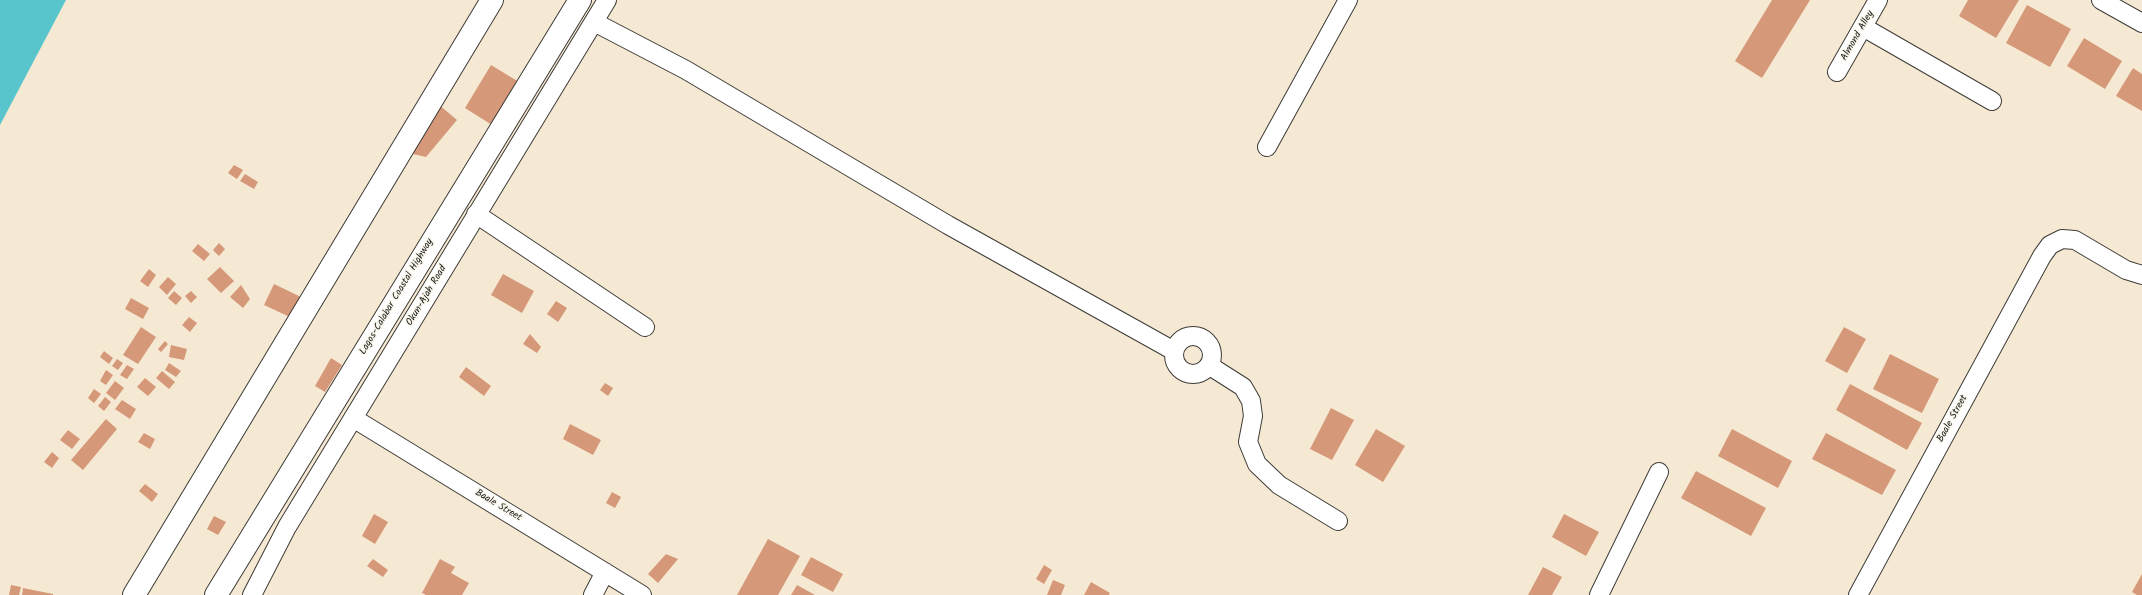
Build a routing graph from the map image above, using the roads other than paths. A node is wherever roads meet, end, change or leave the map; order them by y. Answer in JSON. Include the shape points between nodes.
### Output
{"nodes":[{"id":1,"x":492,"y":0,"type":"edge"},
{"id":2,"x":580,"y":0,"type":"edge"},
{"id":3,"x":607,"y":0,"type":"edge"},
{"id":4,"x":1348,"y":0,"type":"edge"},
{"id":5,"x":1878,"y":0,"type":"edge"},
{"id":6,"x":2101,"y":0,"type":"edge"},
{"id":7,"x":594,"y":22,"type":"junction"},
{"id":8,"x":2142,"y":23,"type":"edge"},
{"id":9,"x":1863,"y":27,"type":"junction"},
{"id":10,"x":1837,"y":72,"type":"dead end"},
{"id":11,"x":1992,"y":101,"type":"dead end"},
{"id":12,"x":1267,"y":147,"type":"dead end"},
{"id":13,"x":476,"y":214,"type":"junction"},
{"id":14,"x":2142,"y":275,"type":"edge"},
{"id":15,"x":646,"y":327,"type":"dead end"},
{"id":16,"x":1174,"y":351,"type":"junction"},
{"id":17,"x":1210,"y":366,"type":"junction"},
{"id":18,"x":353,"y":418,"type":"junction"},
{"id":19,"x":1659,"y":472,"type":"dead end"},
{"id":20,"x":1338,"y":521,"type":"dead end"},
{"id":21,"x":605,"y":572,"type":"junction"},
{"id":22,"x":134,"y":595,"type":"edge"},
{"id":23,"x":216,"y":595,"type":"edge"},
{"id":24,"x":252,"y":595,"type":"edge"},
{"id":25,"x":593,"y":595,"type":"edge"},
{"id":26,"x":642,"y":595,"type":"edge"},
{"id":27,"x":1599,"y":595,"type":"edge"},
{"id":28,"x":1858,"y":595,"type":"edge"}],
"edges":[{"from":1,"to":22,"type":"highway"},
{"from":2,"to":23,"type":"highway","name":"Lagos-Calabar Coastal Highway"},
{"from":3,"to":7,"type":"street","name":"Okun-Ajah Road"},
{"from":4,"to":12,"type":"street"},
{"from":5,"to":9,"type":"street","name":"Almond Alley"},
{"from":6,"to":8,"type":"street"},
{"from":7,"to":13,"type":"street","name":"Okun-Ajah Road"},
{"from":7,"to":16,"type":"street","via":[[686,70],[948,224]]},
{"from":9,"to":10,"type":"street","name":"Almond Alley"},
{"from":9,"to":11,"type":"street"},
{"from":13,"to":15,"type":"street"},
{"from":13,"to":18,"type":"street","name":"Okun-Ajah Road"},
{"from":14,"to":28,"type":"street","name":"Baale Street","via":[[2126,270],[2075,240],[2062,239],[2050,245]]},
{"from":16,"to":17,"type":"street","via":[[1176,365],[1186,374],[1199,374]]},
{"from":16,"to":17,"type":"street","via":[[1181,340],[1194,335],[1207,340],[1213,352]]},
{"from":17,"to":20,"type":"street","via":[[1244,388],[1251,400],[1253,416],[1248,442],[1257,464],[1279,485]]},
{"from":18,"to":21,"type":"street","name":"Baale Street"},
{"from":18,"to":24,"type":"street","name":"Okun-Ajah Road","via":[[287,527]]},
{"from":19,"to":27,"type":"street"},
{"from":21,"to":25,"type":"street"},
{"from":21,"to":26,"type":"street","name":"Baale Street"}]}
